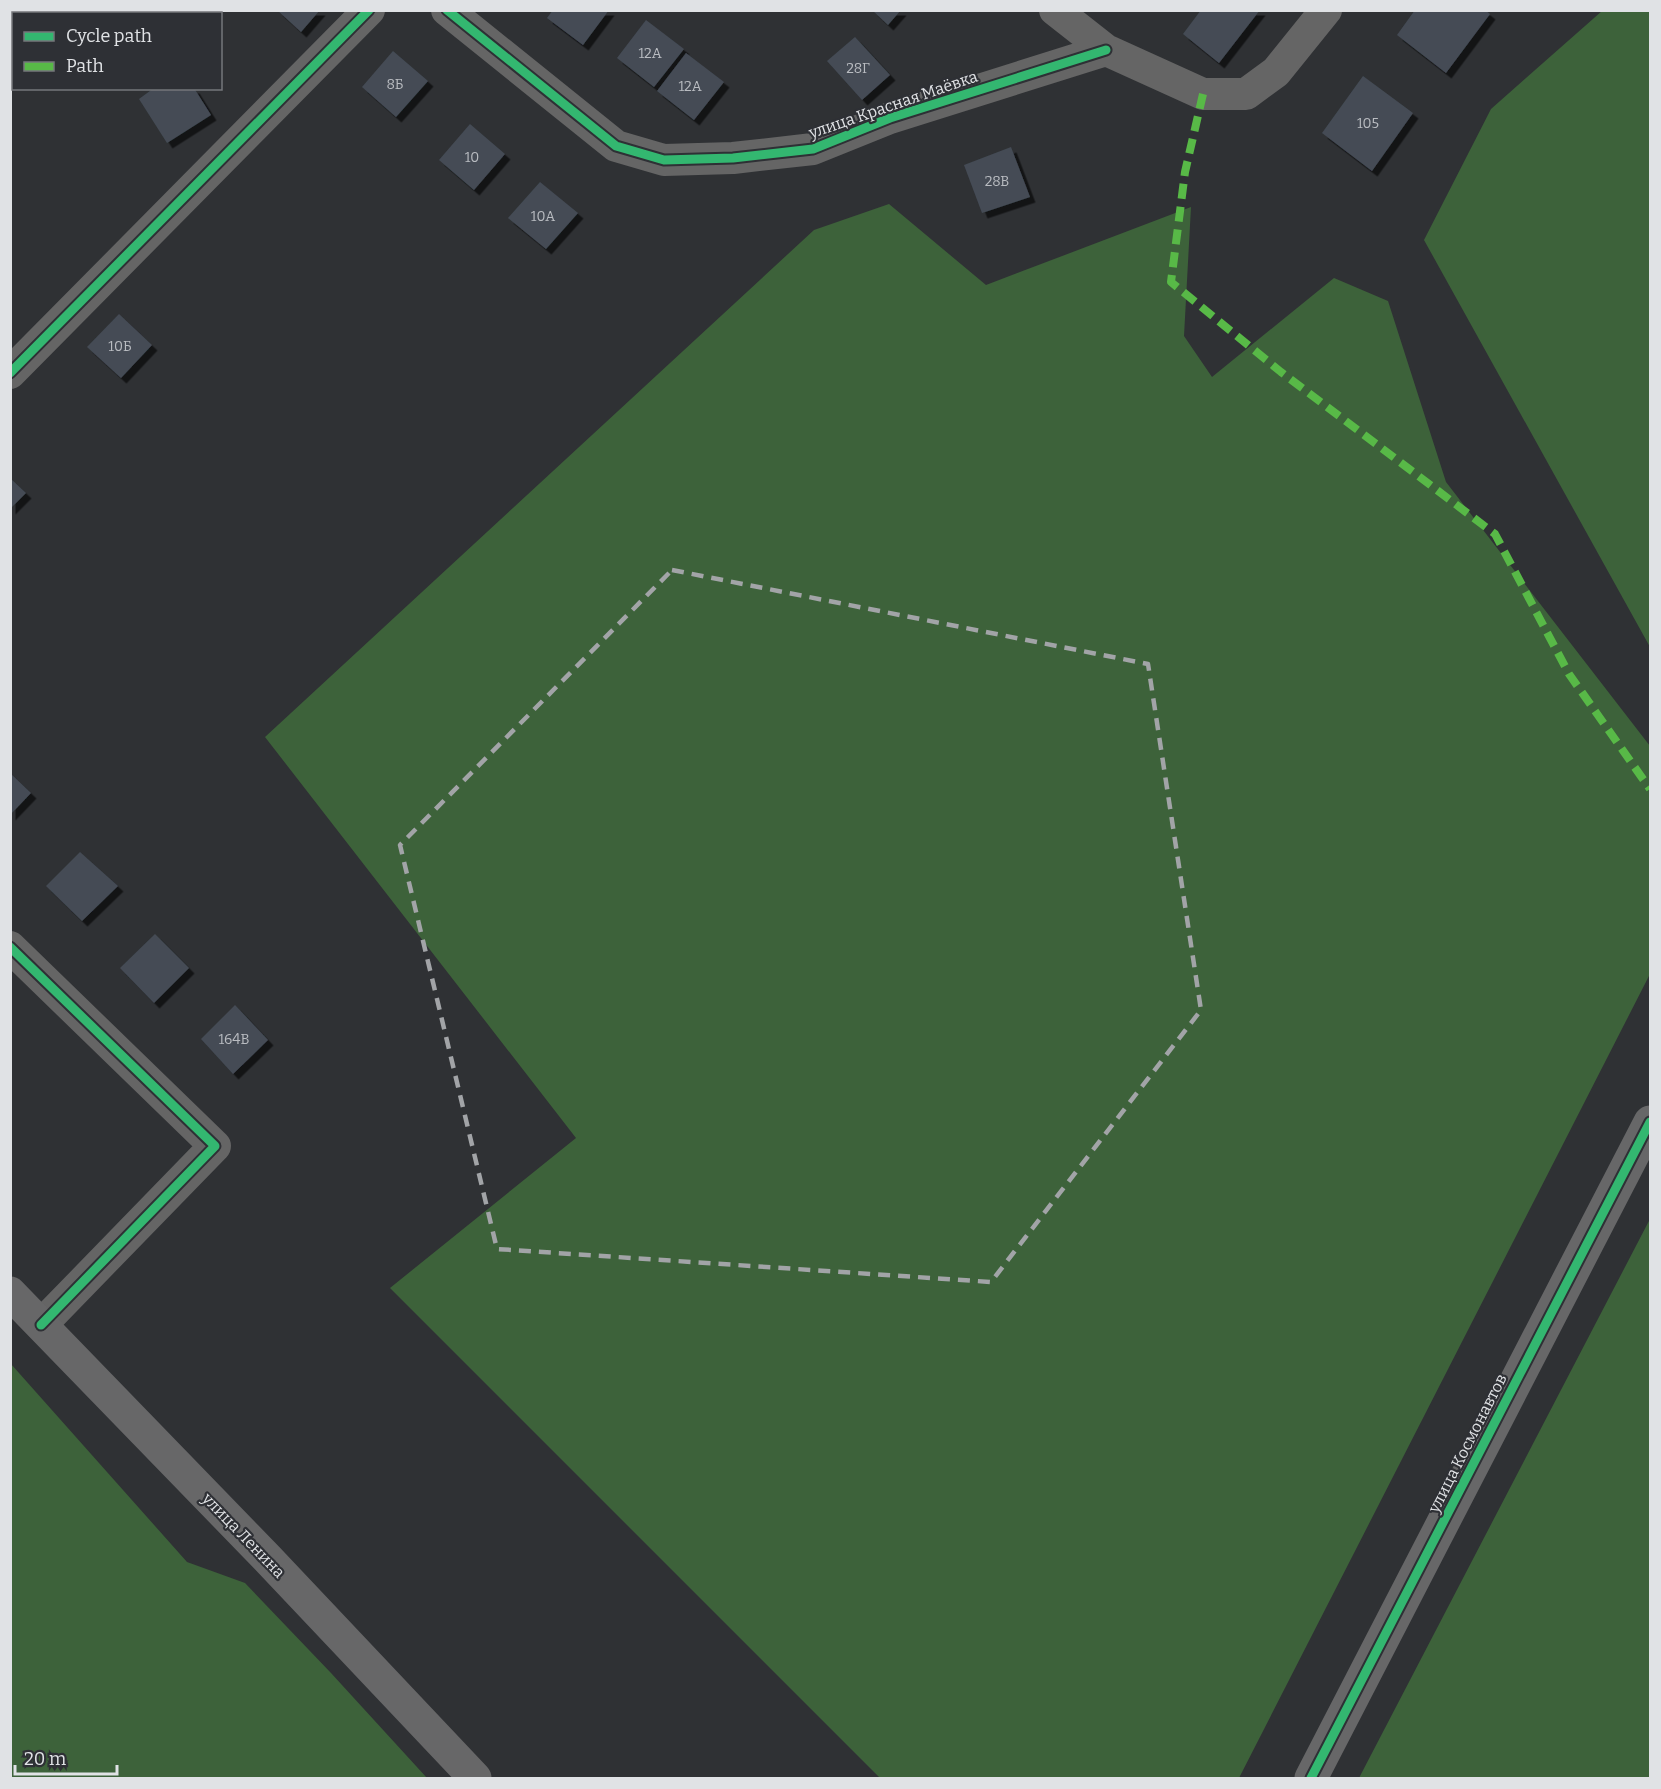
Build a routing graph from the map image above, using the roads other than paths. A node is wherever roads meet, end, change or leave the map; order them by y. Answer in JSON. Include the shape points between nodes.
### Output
{"nodes":[{"id":1,"x":369,"y":10,"type":"edge"},
{"id":2,"x":447,"y":10,"type":"edge"},
{"id":3,"x":1055,"y":10,"type":"edge"},
{"id":4,"x":1326,"y":10,"type":"edge"},
{"id":5,"x":1106,"y":50,"type":"junction"},
{"id":6,"x":16,"y":357,"type":"edge"},
{"id":7,"x":15,"y":960,"type":"edge"},
{"id":8,"x":1650,"y":1122,"type":"edge"},
{"id":9,"x":10,"y":1293,"type":"edge"},
{"id":10,"x":41,"y":1325,"type":"junction"},
{"id":11,"x":475,"y":1779,"type":"edge"},
{"id":12,"x":1311,"y":1779,"type":"edge"}],
"edges":[{"from":1,"to":6,"type":"street"},
{"from":2,"to":5,"type":"street","name":"улица Красная Маёвка","via":[[616,146],[664,160],[733,158],[813,149],[890,118]]},
{"from":3,"to":5,"type":"street"},
{"from":4,"to":5,"type":"street","via":[[1276,72],[1246,94],[1203,93]]},
{"from":7,"to":10,"type":"street","via":[[215,1146]]},
{"from":8,"to":12,"type":"street","name":"улица Космонавтов"},
{"from":9,"to":10,"type":"street","name":"улица Ленина"},
{"from":10,"to":11,"type":"street","name":"улица Ленина"}]}
